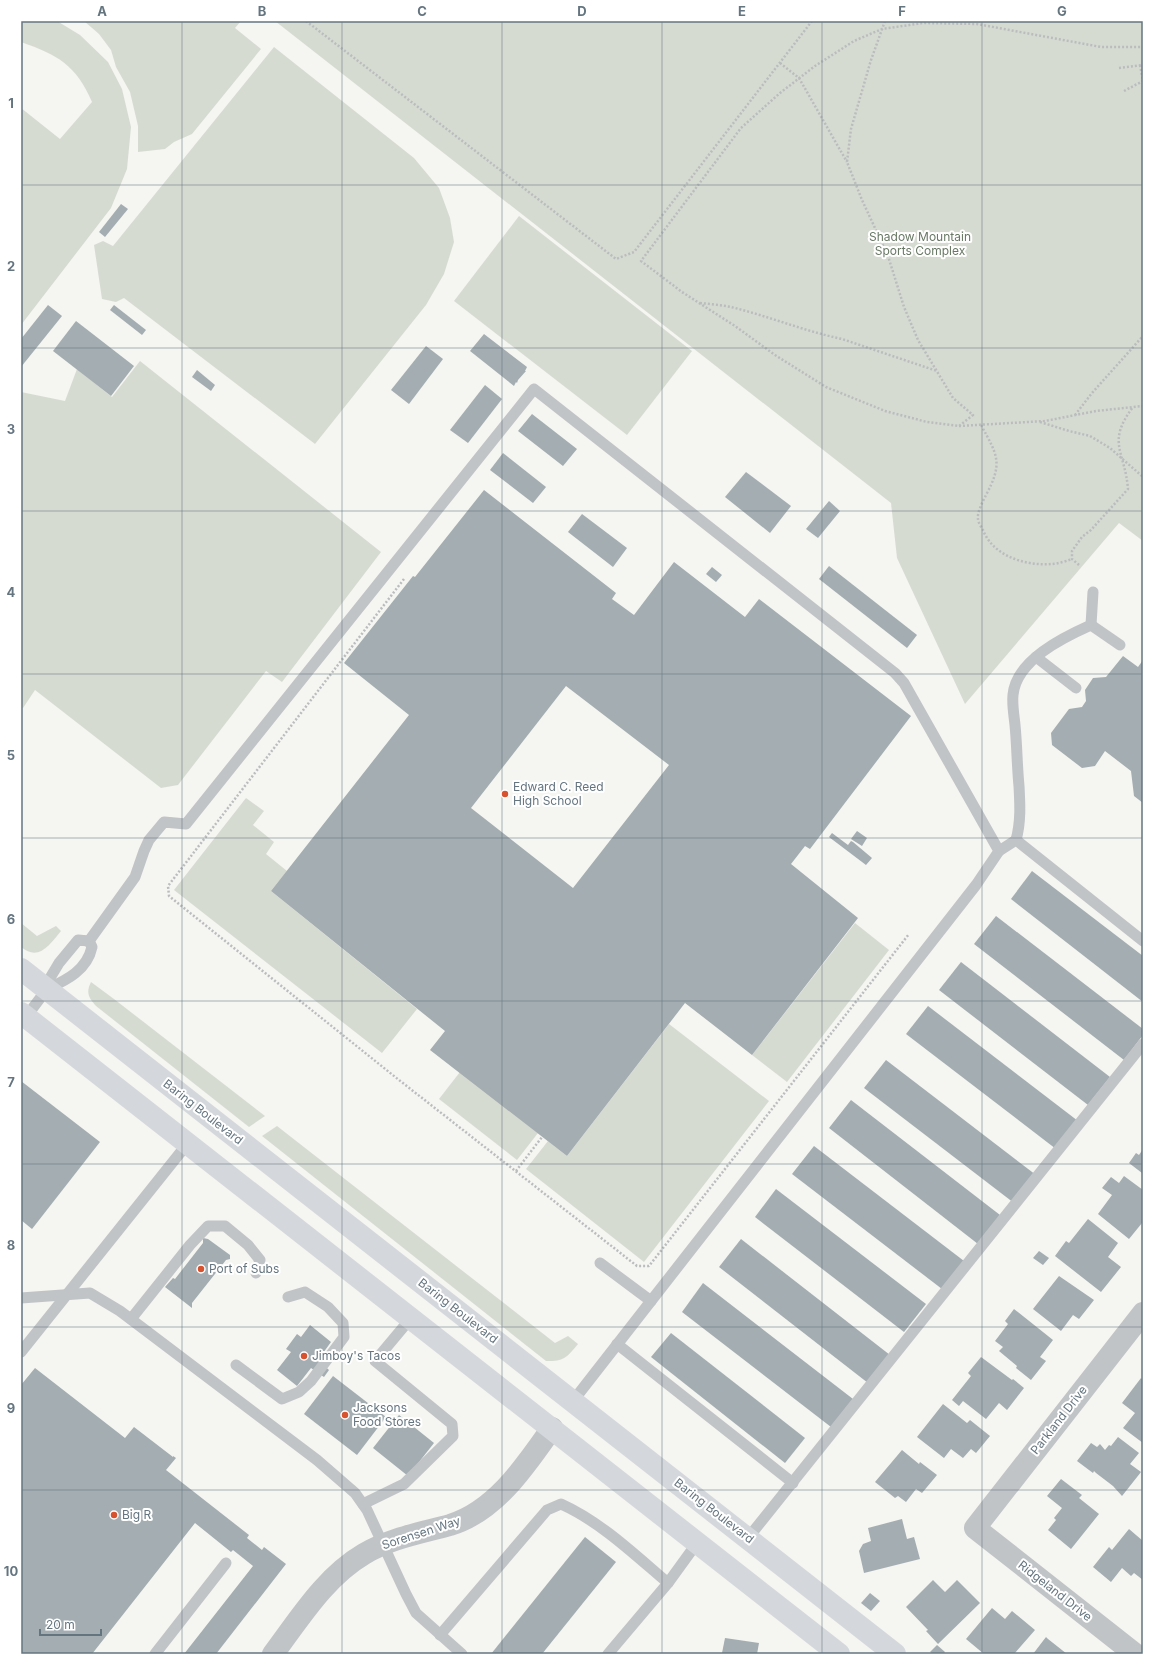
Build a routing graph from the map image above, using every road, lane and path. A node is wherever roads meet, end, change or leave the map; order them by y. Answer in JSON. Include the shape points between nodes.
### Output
{"nodes":[{"id":1,"x":306,"y":21,"type":"edge"},
{"id":2,"x":812,"y":21,"type":"edge"},
{"id":3,"x":885,"y":21,"type":"edge"},
{"id":4,"x":882,"y":29,"type":"junction"},
{"id":5,"x":1143,"y":47,"type":"edge"},
{"id":6,"x":780,"y":63,"type":"junction"},
{"id":7,"x":1142,"y":65,"type":"edge"},
{"id":8,"x":1119,"y":68,"type":"dead end"},
{"id":9,"x":799,"y":78,"type":"junction"},
{"id":10,"x":1143,"y":81,"type":"edge"},
{"id":11,"x":1124,"y":91,"type":"dead end"},
{"id":12,"x":847,"y":162,"type":"junction"},
{"id":13,"x":700,"y":303,"type":"junction"},
{"id":14,"x":1143,"y":336,"type":"edge"},
{"id":15,"x":937,"y":371,"type":"junction"},
{"id":16,"x":1143,"y":406,"type":"edge"},
{"id":17,"x":1133,"y":407,"type":"junction"},
{"id":18,"x":1075,"y":415,"type":"junction"},
{"id":19,"x":1038,"y":421,"type":"junction"},
{"id":20,"x":981,"y":425,"type":"junction"},
{"id":21,"x":959,"y":426,"type":"junction"},
{"id":22,"x":1122,"y":459,"type":"junction"},
{"id":23,"x":1143,"y":478,"type":"edge"},
{"id":24,"x":1072,"y":559,"type":"junction"},
{"id":25,"x":1079,"y":565,"type":"dead end"},
{"id":26,"x":406,"y":577,"type":"dead end"},
{"id":27,"x":1094,"y":592,"type":"dead end"},
{"id":28,"x":1091,"y":625,"type":"junction"},
{"id":29,"x":1120,"y":645,"type":"dead end"},
{"id":30,"x":1036,"y":657,"type":"junction"},
{"id":31,"x":1076,"y":688,"type":"dead end"},
{"id":32,"x":1016,"y":840,"type":"junction"},
{"id":33,"x":999,"y":851,"type":"junction"},
{"id":34,"x":909,"y":934,"type":"dead end"},
{"id":35,"x":89,"y":940,"type":"junction"},
{"id":36,"x":1143,"y":941,"type":"edge"},
{"id":37,"x":21,"y":969,"type":"edge"},
{"id":38,"x":47,"y":989,"type":"junction"},
{"id":39,"x":24,"y":1015,"type":"edge"},
{"id":40,"x":1143,"y":1044,"type":"edge"},
{"id":41,"x":542,"y":1137,"type":"dead end"},
{"id":42,"x":188,"y":1144,"type":"junction"},
{"id":43,"x":516,"y":1171,"type":"junction"},
{"id":44,"x":600,"y":1263,"type":"dead end"},
{"id":45,"x":256,"y":1273,"type":"dead end"},
{"id":46,"x":66,"y":1295,"type":"junction"},
{"id":47,"x":288,"y":1297,"type":"dead end"},
{"id":48,"x":21,"y":1298,"type":"edge"},
{"id":49,"x":650,"y":1301,"type":"junction"},
{"id":50,"x":1143,"y":1313,"type":"edge"},
{"id":51,"x":411,"y":1318,"type":"junction"},
{"id":52,"x":131,"y":1319,"type":"junction"},
{"id":53,"x":617,"y":1344,"type":"junction"},
{"id":54,"x":21,"y":1352,"type":"edge"},
{"id":55,"x":236,"y":1365,"type":"dead end"},
{"id":56,"x":573,"y":1401,"type":"junction"},
{"id":57,"x":552,"y":1428,"type":"junction"},
{"id":58,"x":793,"y":1483,"type":"junction"},
{"id":59,"x":363,"y":1504,"type":"junction"},
{"id":60,"x":974,"y":1528,"type":"joint"},
{"id":61,"x":748,"y":1538,"type":"junction"},
{"id":62,"x":697,"y":1543,"type":"junction"},
{"id":63,"x":383,"y":1544,"type":"junction"},
{"id":64,"x":226,"y":1563,"type":"dead end"},
{"id":65,"x":668,"y":1583,"type":"junction"},
{"id":66,"x":440,"y":1635,"type":"junction"},
{"id":67,"x":155,"y":1654,"type":"edge"},
{"id":68,"x":273,"y":1654,"type":"edge"},
{"id":69,"x":462,"y":1654,"type":"edge"},
{"id":70,"x":608,"y":1654,"type":"edge"},
{"id":71,"x":840,"y":1654,"type":"edge"},
{"id":72,"x":895,"y":1654,"type":"edge"},
{"id":73,"x":1136,"y":1654,"type":"edge"}],
"edges":[{"from":1,"to":6,"type":"path","via":[[616,259],[634,252]]},
{"from":2,"to":6,"type":"path"},
{"from":3,"to":4,"type":"path"},
{"from":4,"to":5,"type":"path","via":[[923,23],[977,24],[1101,47]]},
{"from":4,"to":9,"type":"path","via":[[854,41]]},
{"from":4,"to":12,"type":"path","via":[[851,129]]},
{"from":6,"to":9,"type":"path"},
{"from":7,"to":8,"type":"path"},
{"from":7,"to":10,"type":"path"},
{"from":9,"to":12,"type":"path"},
{"from":9,"to":13,"type":"path","via":[[741,128],[641,261]]},
{"from":10,"to":11,"type":"path"},
{"from":12,"to":15,"type":"path","via":[[888,256],[904,307],[918,340]]},
{"from":13,"to":15,"type":"path","via":[[729,306],[842,339]]},
{"from":13,"to":21,"type":"path","via":[[826,387],[885,411],[927,422]]},
{"from":14,"to":18,"type":"path"},
{"from":15,"to":21,"type":"path","via":[[953,398],[973,415]]},
{"from":16,"to":17,"type":"path"},
{"from":17,"to":18,"type":"path"},
{"from":17,"to":22,"type":"path","via":[[1125,417],[1118,434],[1119,454]]},
{"from":18,"to":19,"type":"path"},
{"from":19,"to":20,"type":"path"},
{"from":19,"to":22,"type":"path","via":[[1090,436]]},
{"from":20,"to":21,"type":"path"},
{"from":20,"to":24,"type":"path","via":[[997,461],[994,479],[983,500],[978,518],[986,539],[1006,556],[1030,564],[1052,564]]},
{"from":22,"to":23,"type":"path"},
{"from":22,"to":24,"type":"path","via":[[1128,489],[1092,530],[1082,537],[1072,551]]},
{"from":24,"to":25,"type":"path"},
{"from":26,"to":43,"type":"path","via":[[168,886],[169,896]]},
{"from":27,"to":28,"type":"lane"},
{"from":28,"to":29,"type":"lane"},
{"from":28,"to":30,"type":"lane","via":[[1061,638]]},
{"from":30,"to":31,"type":"lane"},
{"from":30,"to":32,"type":"lane","via":[[1022,672],[1013,694],[1020,810],[1020,826]]},
{"from":32,"to":33,"type":"lane"},
{"from":32,"to":36,"type":"lane"},
{"from":33,"to":35,"type":"lane","via":[[904,683],[895,673],[534,389],[186,824],[164,822],[149,840],[135,877]]},
{"from":33,"to":49,"type":"lane","via":[[972,891]]},
{"from":34,"to":43,"type":"path","via":[[649,1266],[637,1266]]},
{"from":35,"to":38,"type":"lane","via":[[78,940],[73,945],[53,972]]},
{"from":35,"to":38,"type":"lane","via":[[92,947],[90,955],[77,974]]},
{"from":37,"to":38,"type":"main road","name":"Baring Boulevard"},
{"from":38,"to":39,"type":"lane"},
{"from":38,"to":56,"type":"main road","name":"Baring Boulevard"},
{"from":39,"to":42,"type":"main road"},
{"from":40,"to":58,"type":"lane"},
{"from":41,"to":43,"type":"path"},
{"from":42,"to":46,"type":"lane"},
{"from":42,"to":51,"type":"main road"},
{"from":44,"to":49,"type":"lane"},
{"from":45,"to":52,"type":"lane","via":[[260,1260],[248,1245],[225,1226],[208,1226]]},
{"from":46,"to":48,"type":"lane"},
{"from":46,"to":52,"type":"lane","via":[[90,1293]]},
{"from":46,"to":54,"type":"lane"},
{"from":47,"to":55,"type":"lane","via":[[305,1292],[328,1307],[342,1323],[344,1337],[310,1381],[298,1392],[282,1399]]},
{"from":49,"to":53,"type":"lane"},
{"from":50,"to":60,"type":"street","name":"Parkland Drive"},
{"from":51,"to":57,"type":"main road"},
{"from":51,"to":59,"type":"lane","via":[[375,1361],[452,1424],[453,1436],[404,1484]]},
{"from":52,"to":59,"type":"lane","via":[[317,1460]]},
{"from":53,"to":56,"type":"lane"},
{"from":53,"to":58,"type":"lane"},
{"from":56,"to":57,"type":"main road"},
{"from":56,"to":61,"type":"main road","name":"Baring Boulevard"},
{"from":57,"to":62,"type":"main road"},
{"from":57,"to":63,"type":"street","name":"Sorensen Way","via":[[503,1491],[482,1508],[451,1525],[429,1529]]},
{"from":58,"to":61,"type":"lane"},
{"from":59,"to":63,"type":"lane"},
{"from":60,"to":73,"type":"street","name":"Ridgeland Drive"},
{"from":61,"to":72,"type":"main road","name":"Baring Boulevard"},
{"from":62,"to":65,"type":"lane"},
{"from":62,"to":71,"type":"main road"},
{"from":63,"to":66,"type":"lane","via":[[416,1613]]},
{"from":63,"to":68,"type":"street","name":"Sorensen Way","via":[[341,1570],[321,1591]]},
{"from":64,"to":67,"type":"lane"},
{"from":65,"to":66,"type":"lane","via":[[614,1538],[577,1511],[561,1504],[547,1510]]},
{"from":65,"to":70,"type":"lane"},
{"from":66,"to":69,"type":"lane"}]}
